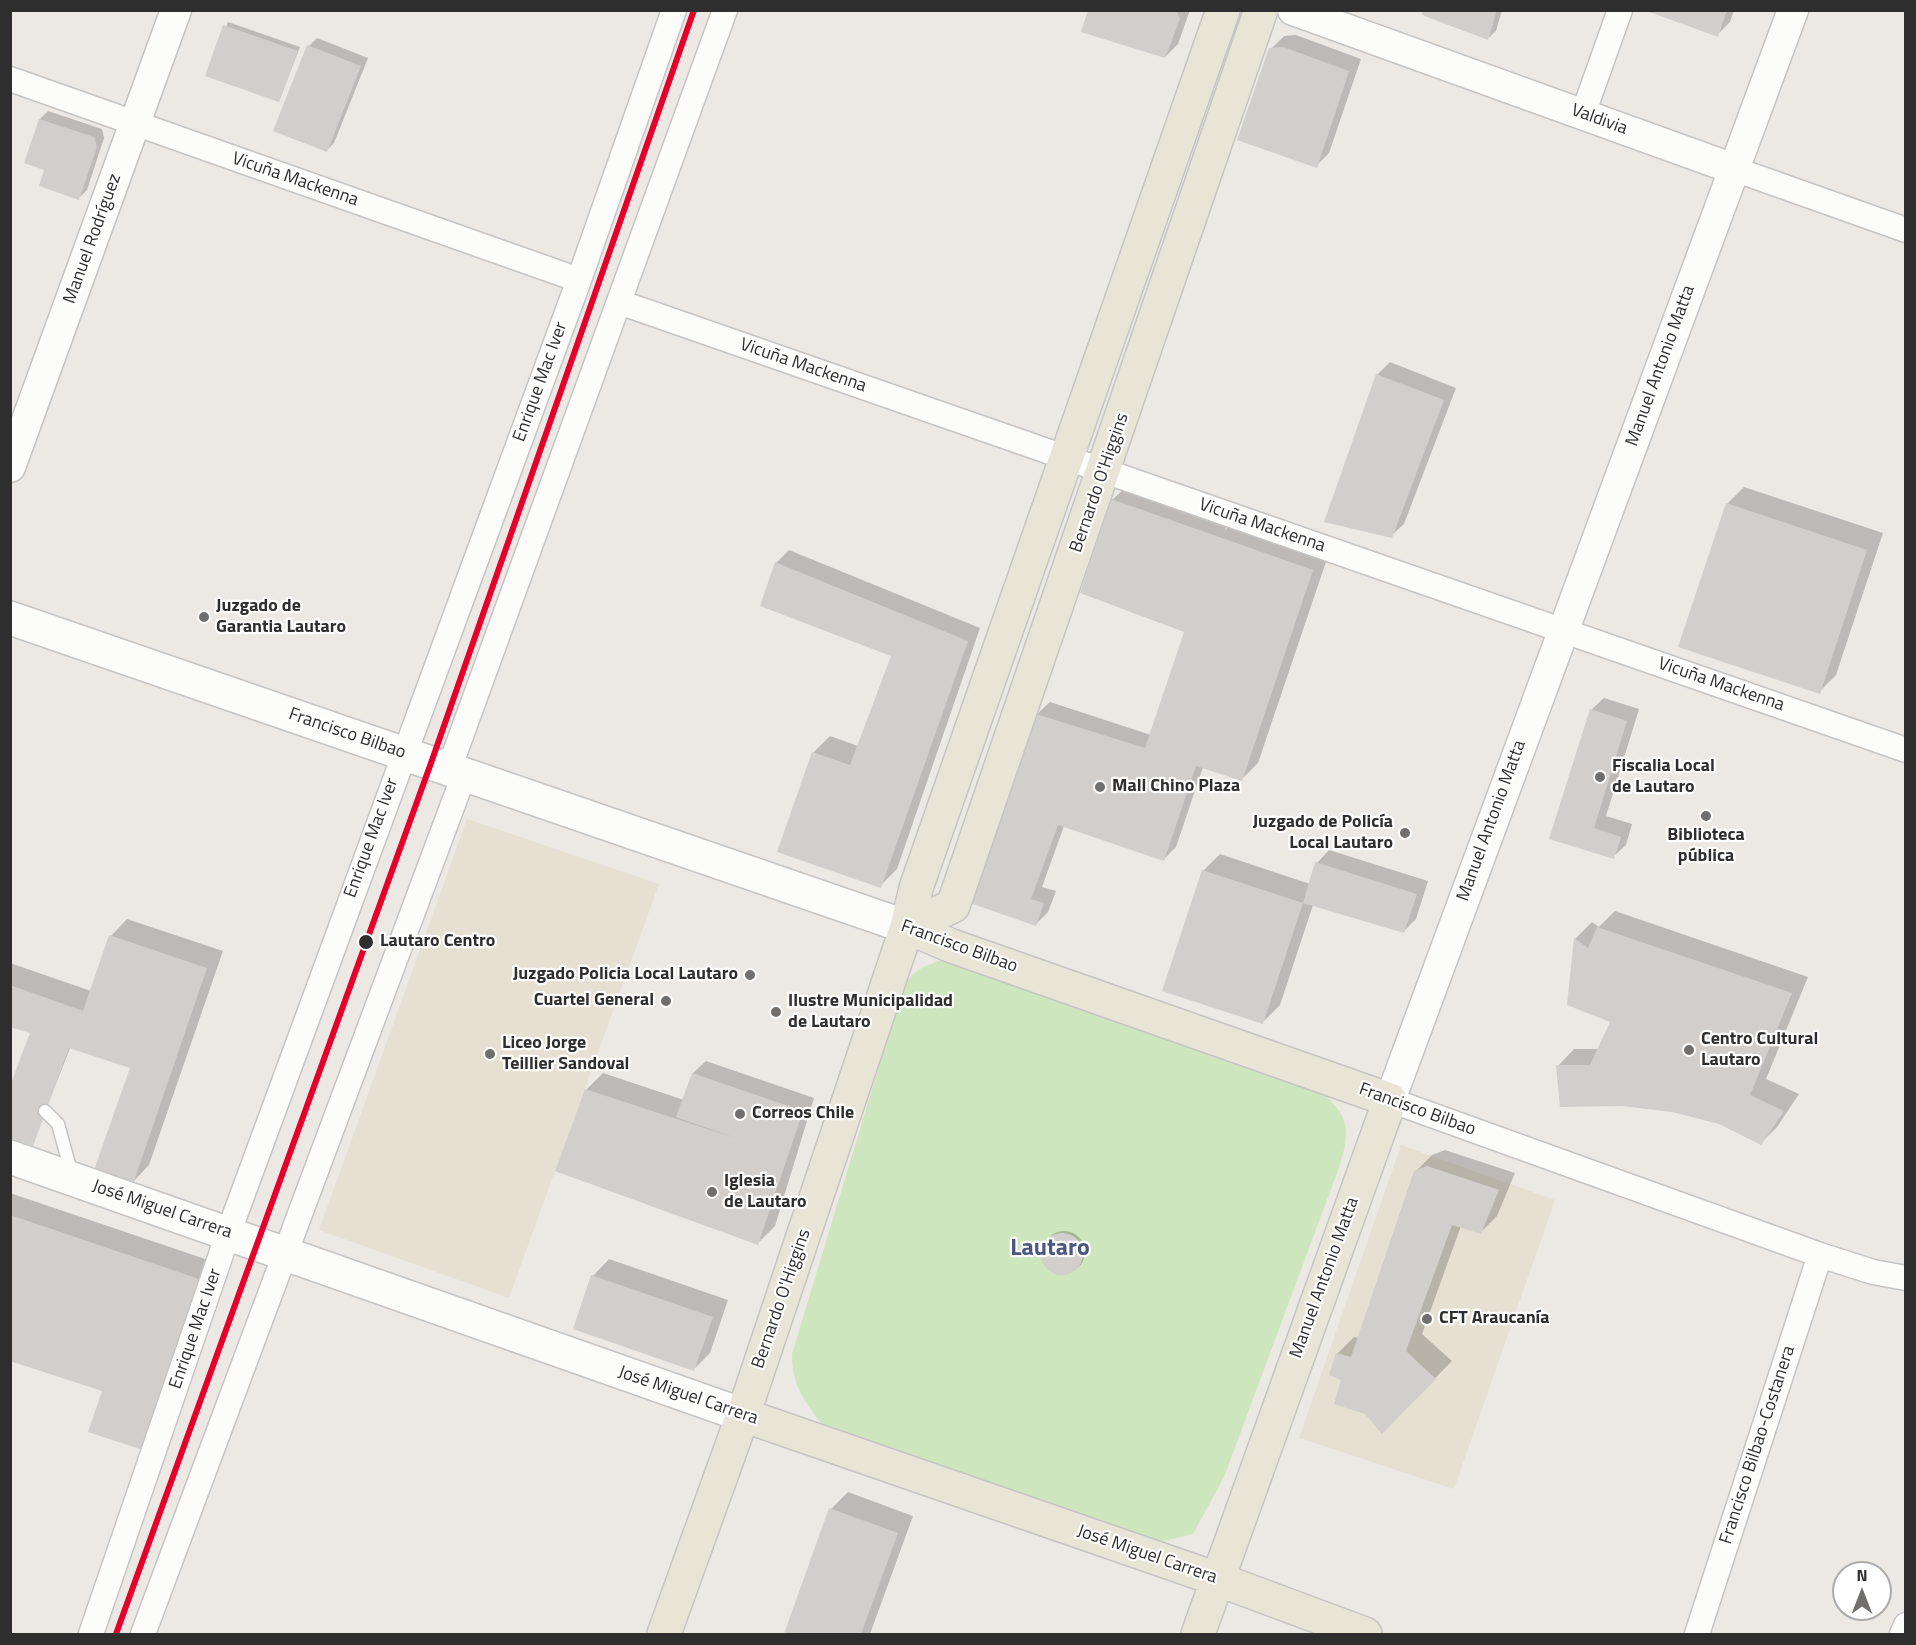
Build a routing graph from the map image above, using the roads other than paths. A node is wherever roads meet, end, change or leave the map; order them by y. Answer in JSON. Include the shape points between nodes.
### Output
{"nodes":[{"id":1,"x":176,"y":10,"type":"edge"},
{"id":2,"x":674,"y":10,"type":"edge"},
{"id":3,"x":725,"y":10,"type":"edge"},
{"id":4,"x":1223,"y":10,"type":"edge"},
{"id":5,"x":1261,"y":10,"type":"edge"},
{"id":6,"x":1293,"y":10,"type":"edge"},
{"id":7,"x":1620,"y":10,"type":"edge"},
{"id":8,"x":1793,"y":10,"type":"edge"},
{"id":9,"x":10,"y":79,"type":"edge"},
{"id":10,"x":1583,"y":114,"type":"junction"},
{"id":11,"x":135,"y":124,"type":"junction"},
{"id":12,"x":1734,"y":169,"type":"junction"},
{"id":13,"x":1905,"y":230,"type":"edge"},
{"id":14,"x":579,"y":280,"type":"junction"},
{"id":15,"x":619,"y":302,"type":"junction"},
{"id":16,"x":1065,"y":457,"type":"junction"},
{"id":17,"x":10,"y":467,"type":"edge"},
{"id":18,"x":1105,"y":471,"type":"junction"},
{"id":19,"x":10,"y":618,"type":"edge"},
{"id":20,"x":1563,"y":630,"type":"junction"},
{"id":21,"x":1905,"y":750,"type":"edge"},
{"id":22,"x":403,"y":753,"type":"junction"},
{"id":23,"x":457,"y":772,"type":"junction"},
{"id":24,"x":907,"y":927,"type":"junction"},
{"id":25,"x":1390,"y":1100,"type":"junction"},
{"id":26,"x":45,"y":1111,"type":"dead end"},
{"id":27,"x":10,"y":1157,"type":"edge"},
{"id":28,"x":74,"y":1179,"type":"junction"},
{"id":29,"x":228,"y":1234,"type":"junction"},
{"id":30,"x":283,"y":1253,"type":"junction"},
{"id":31,"x":1820,"y":1255,"type":"junction"},
{"id":32,"x":1905,"y":1278,"type":"edge"},
{"id":33,"x":743,"y":1415,"type":"junction"},
{"id":34,"x":1217,"y":1579,"type":"junction"},
{"id":35,"x":1905,"y":1625,"type":"edge"},
{"id":36,"x":92,"y":1635,"type":"edge"},
{"id":37,"x":143,"y":1635,"type":"edge"},
{"id":38,"x":664,"y":1635,"type":"edge"},
{"id":39,"x":1198,"y":1635,"type":"edge"},
{"id":40,"x":1365,"y":1635,"type":"edge"},
{"id":41,"x":1697,"y":1635,"type":"edge"},
{"id":42,"x":1902,"y":1635,"type":"edge"}],
"edges":[{"from":1,"to":11,"type":"street","name":"Manuel Rodríguez"},
{"from":2,"to":14,"type":"street","name":"Enrique Mac Iver"},
{"from":3,"to":15,"type":"street"},
{"from":4,"to":16,"type":"main road","name":"Bernardo O'Higgins"},
{"from":5,"to":18,"type":"main road","name":"Bernardo O'Higgins"},
{"from":6,"to":10,"type":"street","name":"Valdivia"},
{"from":7,"to":10,"type":"street"},
{"from":8,"to":12,"type":"street","name":"Manuel Antonio Matta"},
{"from":9,"to":11,"type":"street","name":"Vicuña Mackenna"},
{"from":10,"to":12,"type":"street","name":"Valdivia"},
{"from":11,"to":14,"type":"street","name":"Vicuña Mackenna"},
{"from":11,"to":17,"type":"street","name":"Manuel Rodríguez"},
{"from":12,"to":13,"type":"street","name":"Valdivia"},
{"from":12,"to":20,"type":"street","name":"Manuel Antonio Matta"},
{"from":14,"to":22,"type":"street","name":"Enrique Mac Iver"},
{"from":15,"to":16,"type":"street","name":"Vicuña Mackenna"},
{"from":15,"to":23,"type":"street"},
{"from":16,"to":18,"type":"street","name":"Vicuña Mackenna"},
{"from":16,"to":24,"type":"main road","name":"Bernardo O'Higgins","via":[[916,888]]},
{"from":18,"to":20,"type":"street","name":"Vicuña Mackenna"},
{"from":18,"to":24,"type":"main road","name":"Bernardo O'Higgins","via":[[953,906]]},
{"from":19,"to":22,"type":"main road","name":"Francisco Bilbao"},
{"from":20,"to":21,"type":"street","name":"Vicuña Mackenna"},
{"from":20,"to":25,"type":"street","name":"Manuel Antonio Matta"},
{"from":22,"to":23,"type":"main road","name":"Francisco Bilbao"},
{"from":22,"to":29,"type":"street","name":"Enrique Mac Iver"},
{"from":23,"to":24,"type":"main road","name":"Francisco Bilbao"},
{"from":23,"to":30,"type":"street"},
{"from":24,"to":25,"type":"main road","name":"Francisco Bilbao"},
{"from":24,"to":33,"type":"main road","name":"Bernardo O'Higgins"},
{"from":25,"to":31,"type":"street","name":"Francisco Bilbao"},
{"from":25,"to":34,"type":"main road","name":"Manuel Antonio Matta"},
{"from":26,"to":28,"type":"lane","via":[[58,1124]]},
{"from":27,"to":28,"type":"main road","name":"José Miguel Carrera"},
{"from":28,"to":29,"type":"main road","name":"José Miguel Carrera"},
{"from":29,"to":30,"type":"main road","name":"José Miguel Carrera"},
{"from":29,"to":36,"type":"street","name":"Enrique Mac Iver"},
{"from":30,"to":33,"type":"main road","name":"José Miguel Carrera"},
{"from":30,"to":37,"type":"street"},
{"from":31,"to":32,"type":"street","name":"Francisco Bilbao"},
{"from":31,"to":41,"type":"street","name":"Francisco Bilbao-Costanera"},
{"from":33,"to":34,"type":"main road","name":"José Miguel Carrera"},
{"from":33,"to":38,"type":"main road","name":"Bernardo O'Higgins"},
{"from":34,"to":39,"type":"main road","name":"Manuel Antonio Matta"},
{"from":34,"to":40,"type":"main road","name":"José Miguel Carrera"},
{"from":35,"to":42,"type":"street"}]}
